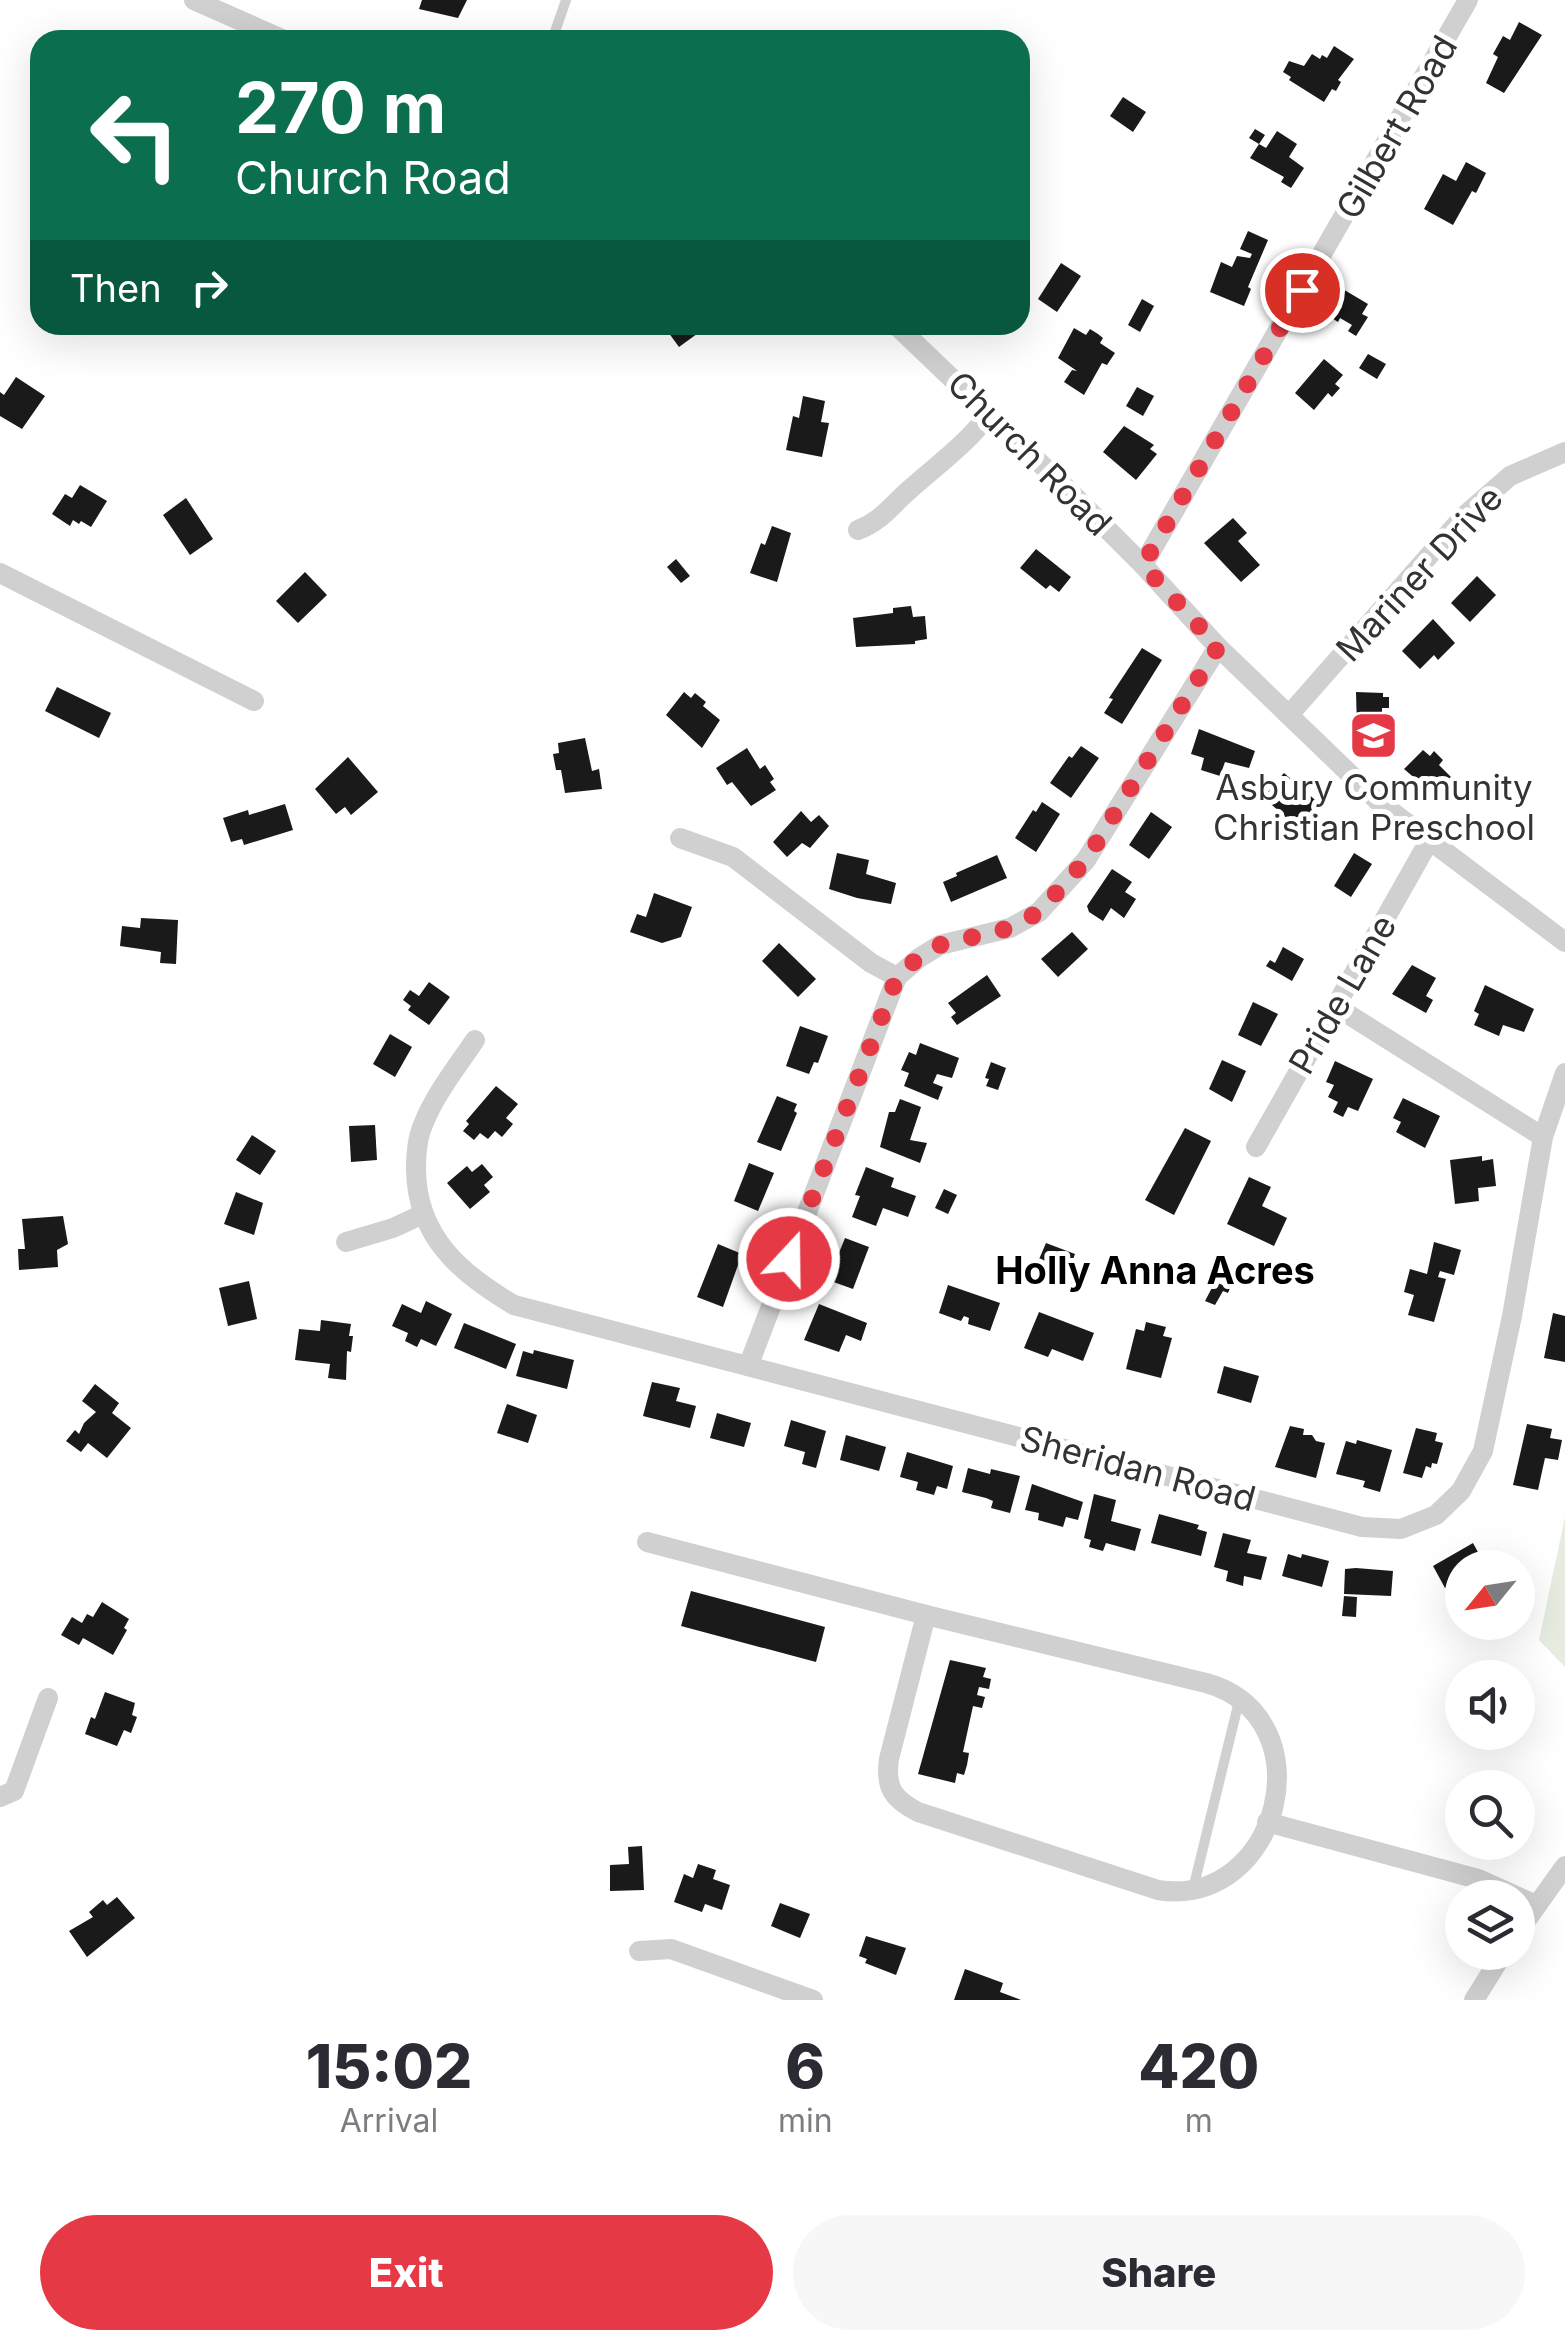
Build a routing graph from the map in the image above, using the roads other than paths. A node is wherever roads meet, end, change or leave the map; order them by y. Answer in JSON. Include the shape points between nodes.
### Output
{"nodes":[{"id":1,"x":194,"y":0,"type":"edge"},
{"id":2,"x":566,"y":0,"type":"edge"},
{"id":3,"x":1468,"y":0,"type":"edge"},
{"id":4,"x":262,"y":30,"type":"edge"},
{"id":5,"x":556,"y":30,"type":"edge"},
{"id":6,"x":907,"y":335,"type":"edge"},
{"id":7,"x":990,"y":413,"type":"junction"},
{"id":8,"x":1565,"y":452,"type":"edge"},
{"id":9,"x":858,"y":530,"type":"dead end"},
{"id":10,"x":1143,"y":565,"type":"junction"},
{"id":11,"x":0,"y":573,"type":"edge"},
{"id":12,"x":1218,"y":647,"type":"junction"},
{"id":13,"x":254,"y":701,"type":"dead end"},
{"id":14,"x":1289,"y":715,"type":"junction"},
{"id":15,"x":680,"y":838,"type":"dead end"},
{"id":16,"x":1429,"y":841,"type":"junction"},
{"id":17,"x":1565,"y":942,"type":"edge"},
{"id":18,"x":897,"y":977,"type":"junction"},
{"id":19,"x":1335,"y":1006,"type":"junction"},
{"id":20,"x":475,"y":1040,"type":"dead end"},
{"id":21,"x":1565,"y":1073,"type":"edge"},
{"id":22,"x":1542,"y":1137,"type":"junction"},
{"id":23,"x":1256,"y":1147,"type":"dead end"},
{"id":24,"x":423,"y":1214,"type":"junction"},
{"id":25,"x":346,"y":1242,"type":"dead end"},
{"id":26,"x":749,"y":1364,"type":"junction"},
{"id":27,"x":648,"y":1542,"type":"dead end"},
{"id":28,"x":926,"y":1615,"type":"junction"},
{"id":29,"x":1240,"y":1697,"type":"junction"},
{"id":30,"x":48,"y":1698,"type":"dead end"},
{"id":31,"x":0,"y":1798,"type":"edge"},
{"id":32,"x":1267,"y":1822,"type":"junction"},
{"id":33,"x":1565,"y":1866,"type":"edge"},
{"id":34,"x":1192,"y":1890,"type":"junction"},
{"id":35,"x":1536,"y":1905,"type":"joint"},
{"id":36,"x":639,"y":1952,"type":"dead end"},
{"id":37,"x":1493,"y":1970,"type":"edge"},
{"id":38,"x":813,"y":2000,"type":"edge"},
{"id":39,"x":1474,"y":2000,"type":"edge"}],
"edges":[{"from":1,"to":4,"type":"street"},
{"from":2,"to":5,"type":"lane"},
{"from":3,"to":10,"type":"street","name":"Gilbert Road"},
{"from":6,"to":7,"type":"street","name":"Church Road"},
{"from":7,"to":9,"type":"street","via":[[876,524]]},
{"from":7,"to":10,"type":"street","name":"Church Road"},
{"from":8,"to":14,"type":"street","name":"Mariner Drive","via":[[1510,476],[1463,517]]},
{"from":10,"to":12,"type":"street","name":"Church Road"},
{"from":11,"to":13,"type":"street"},
{"from":12,"to":14,"type":"street","name":"Church Road"},
{"from":12,"to":18,"type":"street","via":[[1086,860],[1039,912],[1010,928],[940,945]]},
{"from":14,"to":16,"type":"street","name":"Church Road"},
{"from":15,"to":18,"type":"street","via":[[733,858]]},
{"from":16,"to":17,"type":"street","name":"Church Road"},
{"from":16,"to":19,"type":"street","name":"Pride Lane"},
{"from":18,"to":26,"type":"street"},
{"from":19,"to":22,"type":"street"},
{"from":19,"to":23,"type":"street","name":"Pride Lane"},
{"from":20,"to":24,"type":"street","name":"Sheridan Road","via":[[420,1130],[416,1192]]},
{"from":21,"to":22,"type":"street","name":"Sheridan Road"},
{"from":22,"to":26,"type":"street","name":"Sheridan Road","via":[[1483,1451],[1461,1491],[1436,1515],[1400,1529],[1362,1527]]},
{"from":24,"to":25,"type":"street"},
{"from":24,"to":26,"type":"street","name":"Sheridan Road","via":[[460,1269],[514,1305]]},
{"from":27,"to":28,"type":"street"},
{"from":28,"to":29,"type":"street"},
{"from":28,"to":34,"type":"street","via":[[890,1759],[888,1784],[895,1798],[918,1812],[1140,1886]]},
{"from":29,"to":32,"type":"street","via":[[1263,1723],[1276,1756]]},
{"from":29,"to":34,"type":"lane"},
{"from":30,"to":31,"type":"street","via":[[14,1791]]},
{"from":32,"to":34,"type":"street","via":[[1248,1860]]},
{"from":32,"to":35,"type":"street","via":[[1478,1879]]},
{"from":33,"to":35,"type":"street"},
{"from":36,"to":38,"type":"street","via":[[671,1949]]},
{"from":37,"to":39,"type":"street"}]}
